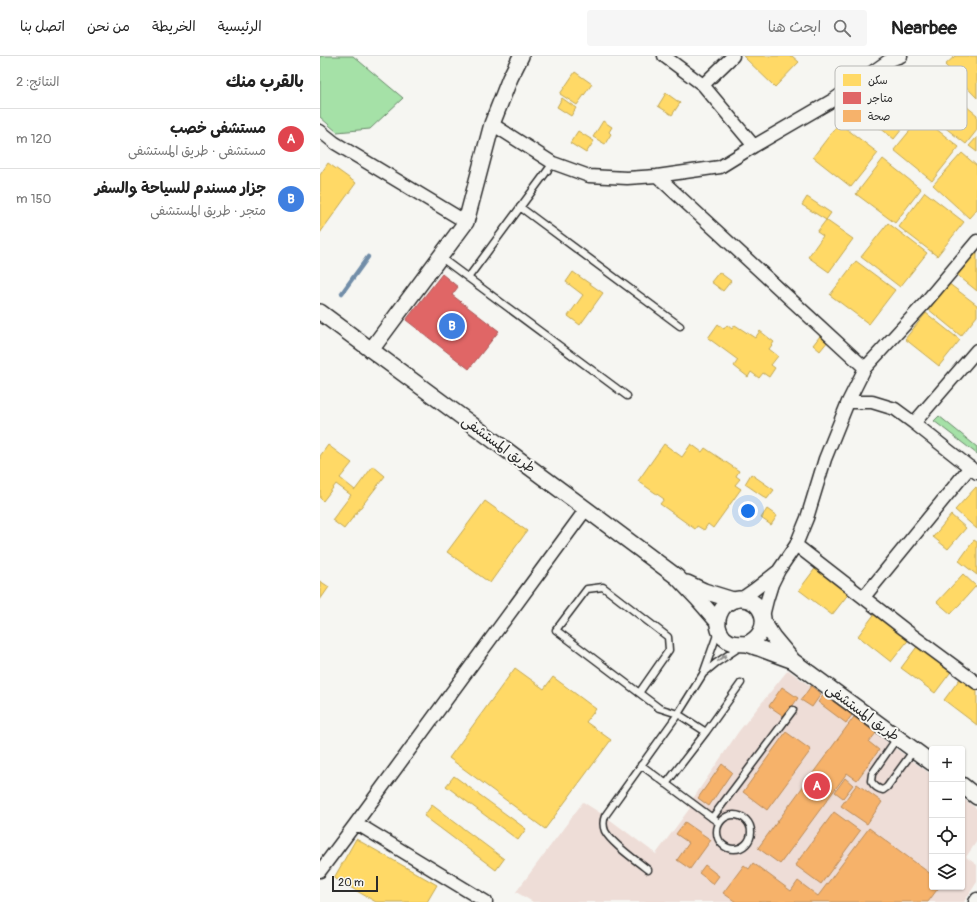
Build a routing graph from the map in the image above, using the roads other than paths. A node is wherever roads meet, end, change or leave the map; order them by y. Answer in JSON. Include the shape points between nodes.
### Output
{"nodes":[{"id":1,"x":521,"y":56,"type":"edge"},
{"id":2,"x":664,"y":56,"type":"edge"},
{"id":3,"x":732,"y":56,"type":"edge"},
{"id":4,"x":901,"y":56,"type":"edge"},
{"id":5,"x":882,"y":66,"type":"edge"},
{"id":6,"x":702,"y":85,"type":"junction"},
{"id":7,"x":835,"y":99,"type":"edge"},
{"id":8,"x":492,"y":124,"type":"junction"},
{"id":9,"x":320,"y":131,"type":"edge"},
{"id":10,"x":754,"y":146,"type":"junction"},
{"id":11,"x":553,"y":162,"type":"junction"},
{"id":12,"x":658,"y":176,"type":"junction"},
{"id":13,"x":520,"y":207,"type":"junction"},
{"id":14,"x":466,"y":222,"type":"junction"},
{"id":15,"x":977,"y":241,"type":"edge"},
{"id":16,"x":440,"y":257,"type":"junction"},
{"id":17,"x":468,"y":278,"type":"junction"},
{"id":18,"x":320,"y":312,"type":"edge"},
{"id":19,"x":680,"y":326,"type":"dead end"},
{"id":20,"x":371,"y":350,"type":"junction"},
{"id":21,"x":977,"y":350,"type":"edge"},
{"id":22,"x":865,"y":368,"type":"junction"},
{"id":23,"x":627,"y":396,"type":"dead end"},
{"id":24,"x":848,"y":402,"type":"junction"},
{"id":25,"x":914,"y":423,"type":"junction"},
{"id":26,"x":973,"y":470,"type":"edge"},
{"id":27,"x":586,"y":509,"type":"junction"},
{"id":28,"x":796,"y":545,"type":"junction"},
{"id":29,"x":779,"y":570,"type":"junction"},
{"id":30,"x":677,"y":577,"type":"junction"},
{"id":31,"x":864,"y":598,"type":"junction"},
{"id":32,"x":737,"y":599,"type":"junction"},
{"id":33,"x":763,"y":620,"type":"junction"},
{"id":34,"x":718,"y":625,"type":"junction"},
{"id":35,"x":745,"y":644,"type":"junction"},
{"id":36,"x":793,"y":661,"type":"junction"},
{"id":37,"x":703,"y":674,"type":"junction"},
{"id":38,"x":741,"y":683,"type":"dead end"},
{"id":39,"x":977,"y":683,"type":"edge"},
{"id":40,"x":639,"y":694,"type":"junction"},
{"id":41,"x":793,"y":710,"type":"dead end"},
{"id":42,"x":678,"y":714,"type":"junction"},
{"id":43,"x":706,"y":732,"type":"junction"},
{"id":44,"x":897,"y":738,"type":"junction"},
{"id":45,"x":914,"y":750,"type":"junction"},
{"id":46,"x":929,"y":761,"type":"edge"},
{"id":47,"x":641,"y":765,"type":"junction"},
{"id":48,"x":666,"y":784,"type":"junction"},
{"id":49,"x":965,"y":788,"type":"edge"},
{"id":50,"x":977,"y":796,"type":"edge"},
{"id":51,"x":712,"y":818,"type":"junction"},
{"id":52,"x":356,"y":822,"type":"junction"},
{"id":53,"x":719,"y":823,"type":"junction"},
{"id":54,"x":648,"y":870,"type":"dead end"},
{"id":55,"x":320,"y":871,"type":"edge"},
{"id":56,"x":977,"y":899,"type":"edge"},
{"id":57,"x":486,"y":902,"type":"edge"},
{"id":58,"x":975,"y":902,"type":"edge"}],
"edges":[{"from":1,"to":8,"type":"street"},
{"from":2,"to":6,"type":"street"},
{"from":3,"to":6,"type":"street"},
{"from":4,"to":5,"type":"street"},
{"from":6,"to":10,"type":"street"},
{"from":7,"to":10,"type":"street"},
{"from":8,"to":11,"type":"street"},
{"from":8,"to":14,"type":"street"},
{"from":9,"to":14,"type":"street","via":[[335,143]]},
{"from":10,"to":12,"type":"street","via":[[720,167]]},
{"from":11,"to":12,"type":"street","via":[[589,176]]},
{"from":11,"to":13,"type":"lane"},
{"from":12,"to":22,"type":"street"},
{"from":13,"to":17,"type":"lane"},
{"from":13,"to":19,"type":"lane"},
{"from":14,"to":16,"type":"street"},
{"from":15,"to":22,"type":"street"},
{"from":16,"to":17,"type":"lane"},
{"from":16,"to":20,"type":"street"},
{"from":17,"to":23,"type":"lane"},
{"from":18,"to":20,"type":"street","name":"طريق المستشفى"},
{"from":20,"to":27,"type":"street","name":"طريق المستشفى"},
{"from":21,"to":25,"type":"street"},
{"from":22,"to":24,"type":"street"},
{"from":24,"to":25,"type":"street","via":[[872,402],[895,409]]},
{"from":24,"to":28,"type":"street","via":[[825,459]]},
{"from":25,"to":26,"type":"street"},
{"from":26,"to":31,"type":"street"},
{"from":27,"to":30,"type":"street","name":"طريق المستشفى"},
{"from":27,"to":52,"type":"street"},
{"from":28,"to":29,"type":"street"},
{"from":28,"to":31,"type":"street"},
{"from":29,"to":32,"type":"street","via":[[754,590]]},
{"from":29,"to":33,"type":"street"},
{"from":30,"to":32,"type":"street","name":"طريق المستشفى","via":[[704,591]]},
{"from":30,"to":34,"type":"street","name":"طريق المستشفى"},
{"from":31,"to":39,"type":"street"},
{"from":32,"to":33,"type":"street","via":[[755,604],[760,609]]},
{"from":32,"to":34,"type":"street","via":[[722,608],[718,615]]},
{"from":33,"to":35,"type":"street","via":[[762,630],[758,636]]},
{"from":33,"to":36,"type":"street","name":"طريق المستشفى","via":[[772,637]]},
{"from":34,"to":35,"type":"street","via":[[722,634],[731,643]]},
{"from":34,"to":37,"type":"lane"},
{"from":35,"to":36,"type":"street","name":"طريق المستشفى"},
{"from":37,"to":35,"type":"lane","one_way":true},
{"from":36,"to":44,"type":"street","name":"طريق المستشفى"},
{"from":37,"to":42,"type":"lane"},
{"from":38,"to":43,"type":"lane"},
{"from":40,"to":40,"type":"lane","via":[[556,630],[587,589],[603,588],[668,637],[669,650]]},
{"from":40,"to":42,"type":"lane","via":[[659,708]]},
{"from":41,"to":51,"type":"lane"},
{"from":42,"to":43,"type":"lane"},
{"from":42,"to":47,"type":"lane"},
{"from":43,"to":48,"type":"lane"},
{"from":44,"to":45,"type":"street","name":"طريق المستشفى"},
{"from":44,"to":45,"type":"lane","via":[[872,774],[871,781],[874,786],[883,790],[887,787]]},
{"from":45,"to":46,"type":"street","name":"طريق المستشفى"},
{"from":47,"to":48,"type":"lane"},
{"from":47,"to":54,"type":"lane","via":[[603,821],[610,838]]},
{"from":48,"to":51,"type":"lane"},
{"from":49,"to":50,"type":"street"},
{"from":51,"to":53,"type":"lane"},
{"from":52,"to":55,"type":"street"},
{"from":52,"to":57,"type":"street"},
{"from":53,"to":53,"type":"lane","via":[[717,834],[726,847],[737,849],[750,838],[750,827],[744,818],[733,815]]},
{"from":56,"to":58,"type":"street"}]}
